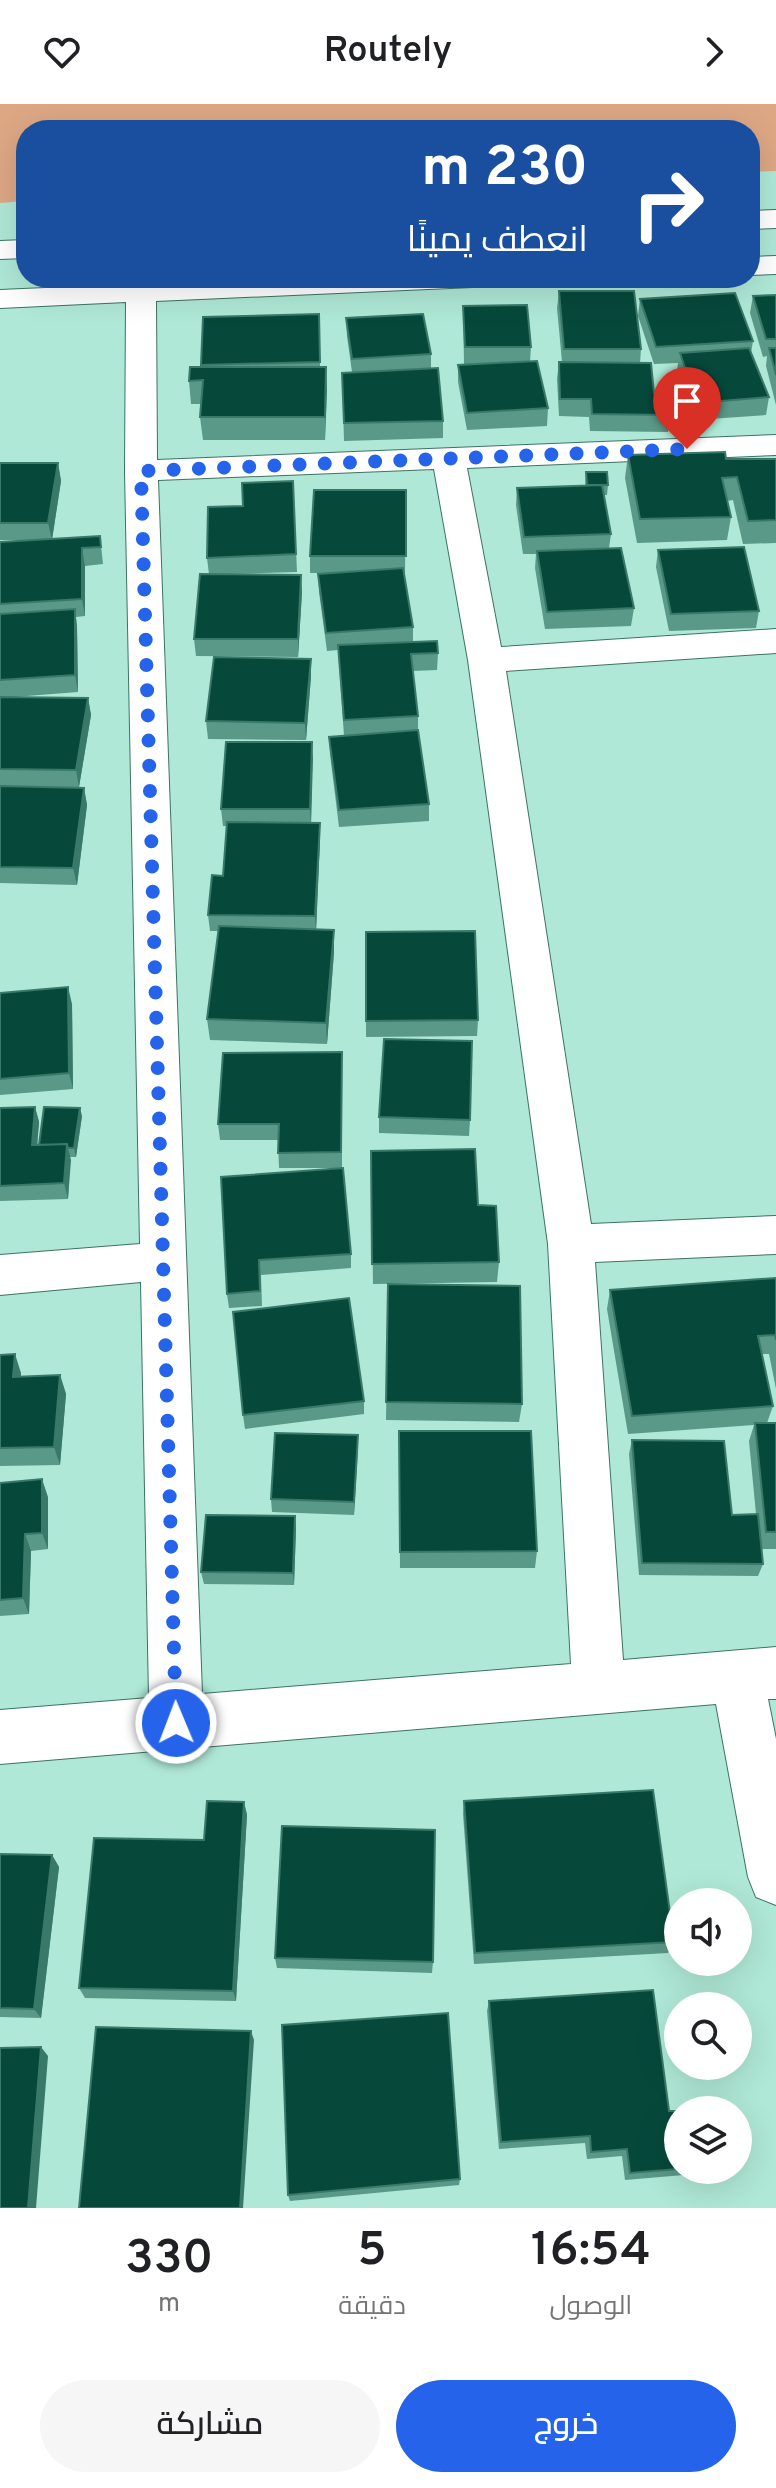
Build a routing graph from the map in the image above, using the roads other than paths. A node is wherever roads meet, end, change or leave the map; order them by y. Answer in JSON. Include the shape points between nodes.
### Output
{"nodes":[{"id":1,"x":252,"y":288,"type":"edge"},
{"id":2,"x":141,"y":293,"type":"junction"},
{"id":3,"x":0,"y":299,"type":"edge"},
{"id":4,"x":776,"y":445,"type":"edge"},
{"id":5,"x":449,"y":460,"type":"junction"},
{"id":6,"x":141,"y":471,"type":"junction"},
{"id":7,"x":776,"y":641,"type":"edge"},
{"id":8,"x":486,"y":660,"type":"junction"},
{"id":9,"x":776,"y":1235,"type":"edge"},
{"id":10,"x":571,"y":1244,"type":"junction"},
{"id":11,"x":164,"y":1261,"type":"junction"},
{"id":12,"x":0,"y":1275,"type":"edge"},
{"id":13,"x":756,"y":1674,"type":"edge"},
{"id":14,"x":599,"y":1688,"type":"junction"},
{"id":15,"x":176,"y":1723,"type":"junction"},
{"id":16,"x":0,"y":1737,"type":"edge"},
{"id":17,"x":776,"y":1877,"type":"edge"}],
"edges":[{"from":1,"to":2,"type":"street"},
{"from":2,"to":3,"type":"street"},
{"from":2,"to":6,"type":"street"},
{"from":4,"to":5,"type":"street"},
{"from":5,"to":6,"type":"street"},
{"from":5,"to":8,"type":"street"},
{"from":6,"to":11,"type":"street"},
{"from":7,"to":8,"type":"street"},
{"from":8,"to":10,"type":"street"},
{"from":9,"to":10,"type":"street"},
{"from":10,"to":14,"type":"street"},
{"from":11,"to":12,"type":"street"},
{"from":11,"to":15,"type":"street"},
{"from":13,"to":14,"type":"street"},
{"from":13,"to":17,"type":"street"},
{"from":14,"to":15,"type":"street"},
{"from":15,"to":16,"type":"street"}]}
